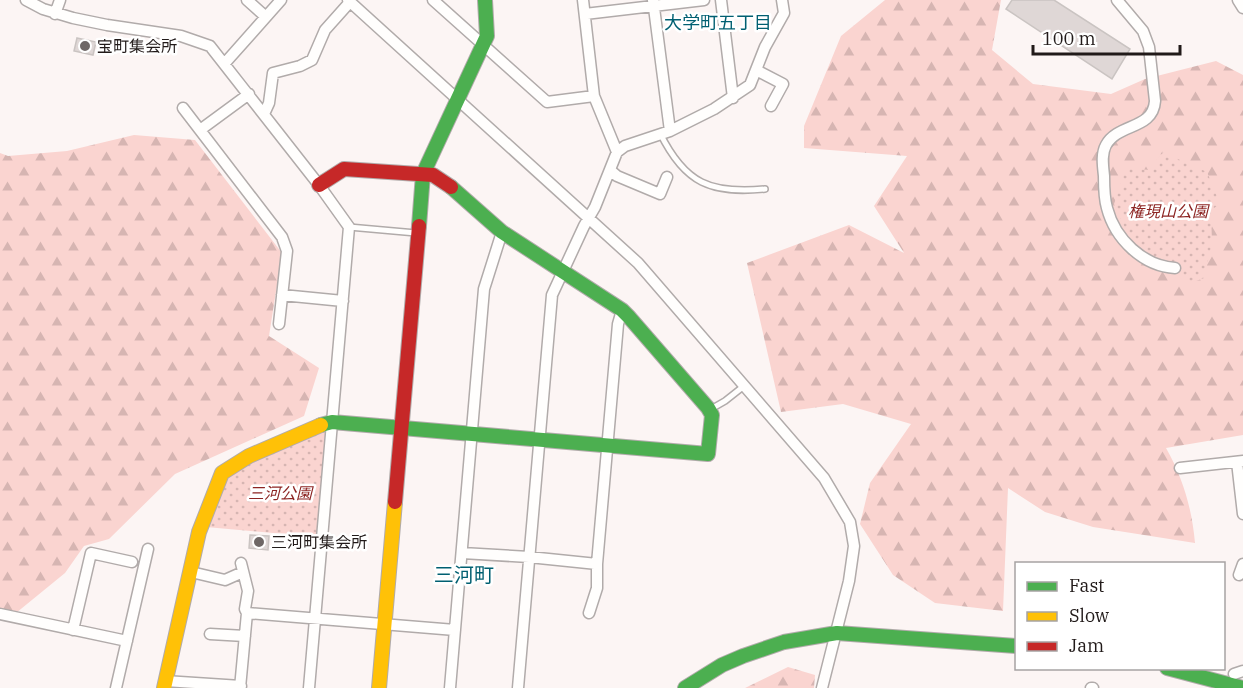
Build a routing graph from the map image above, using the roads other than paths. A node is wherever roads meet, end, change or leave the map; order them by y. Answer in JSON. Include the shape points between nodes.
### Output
{"nodes":[{"id":1,"x":26,"y":0,"type":"edge"},
{"id":2,"x":60,"y":0,"type":"edge"},
{"id":3,"x":247,"y":0,"type":"edge"},
{"id":4,"x":281,"y":0,"type":"edge"},
{"id":5,"x":433,"y":0,"type":"edge"},
{"id":6,"x":485,"y":0,"type":"edge"},
{"id":7,"x":583,"y":0,"type":"edge"},
{"id":8,"x":704,"y":0,"type":"edge"},
{"id":9,"x":720,"y":0,"type":"edge"},
{"id":10,"x":782,"y":0,"type":"edge"},
{"id":11,"x":1117,"y":0,"type":"edge"},
{"id":12,"x":1238,"y":0,"type":"edge"},
{"id":13,"x":349,"y":1,"type":"edge"},
{"id":14,"x":653,"y":3,"type":"edge"},
{"id":15,"x":1243,"y":8,"type":"edge"},
{"id":16,"x":55,"y":14,"type":"junction"},
{"id":17,"x":585,"y":14,"type":"junction"},
{"id":18,"x":266,"y":17,"type":"junction"},
{"id":19,"x":483,"y":45,"type":"junction"},
{"id":20,"x":225,"y":63,"type":"junction"},
{"id":21,"x":756,"y":70,"type":"junction"},
{"id":22,"x":249,"y":94,"type":"junction"},
{"id":23,"x":594,"y":96,"type":"junction"},
{"id":24,"x":457,"y":98,"type":"junction"},
{"id":25,"x":733,"y":98,"type":"junction"},
{"id":26,"x":771,"y":106,"type":"dead end"},
{"id":27,"x":183,"y":108,"type":"dead end"},
{"id":28,"x":264,"y":114,"type":"junction"},
{"id":29,"x":200,"y":130,"type":"junction"},
{"id":30,"x":665,"y":132,"type":"junction"},
{"id":31,"x":617,"y":152,"type":"junction"},
{"id":32,"x":610,"y":170,"type":"junction"},
{"id":33,"x":423,"y":174,"type":"junction"},
{"id":34,"x":667,"y":177,"type":"dead end"},
{"id":35,"x":319,"y":185,"type":"junction"},
{"id":36,"x":765,"y":189,"type":"dead end"},
{"id":37,"x":589,"y":217,"type":"junction"},
{"id":38,"x":349,"y":227,"type":"junction"},
{"id":39,"x":502,"y":232,"type":"junction"},
{"id":40,"x":418,"y":233,"type":"junction"},
{"id":41,"x":1175,"y":268,"type":"dead end"},
{"id":42,"x":563,"y":272,"type":"junction"},
{"id":43,"x":282,"y":295,"type":"junction"},
{"id":44,"x":343,"y":301,"type":"junction"},
{"id":45,"x":622,"y":310,"type":"junction"},
{"id":46,"x":279,"y":324,"type":"dead end"},
{"id":47,"x":744,"y":386,"type":"junction"},
{"id":48,"x":709,"y":410,"type":"junction"},
{"id":49,"x":332,"y":422,"type":"junction"},
{"id":50,"x":402,"y":428,"type":"junction"},
{"id":51,"x":472,"y":435,"type":"junction"},
{"id":52,"x":540,"y":440,"type":"junction"},
{"id":53,"x":608,"y":446,"type":"junction"},
{"id":54,"x":1240,"y":461,"type":"edge"},
{"id":55,"x":1180,"y":468,"type":"dead end"},
{"id":56,"x":1243,"y":514,"type":"edge"},
{"id":57,"x":148,"y":549,"type":"dead end"},
{"id":58,"x":462,"y":553,"type":"junction"},
{"id":59,"x":529,"y":557,"type":"junction"},
{"id":60,"x":132,"y":562,"type":"dead end"},
{"id":61,"x":597,"y":564,"type":"junction"},
{"id":62,"x":1243,"y":564,"type":"edge"},
{"id":63,"x":191,"y":572,"type":"junction"},
{"id":64,"x":1239,"y":575,"type":"dead end"},
{"id":65,"x":247,"y":613,"type":"junction"},
{"id":66,"x":589,"y":613,"type":"dead end"},
{"id":67,"x":0,"y":614,"type":"edge"},
{"id":68,"x":315,"y":618,"type":"junction"},
{"id":69,"x":385,"y":623,"type":"junction"},
{"id":70,"x":73,"y":630,"type":"junction"},
{"id":71,"x":455,"y":630,"type":"junction"},
{"id":72,"x":837,"y":633,"type":"junction"},
{"id":73,"x":210,"y":634,"type":"dead end"},
{"id":74,"x":245,"y":636,"type":"junction"},
{"id":75,"x":127,"y":641,"type":"junction"},
{"id":76,"x":1015,"y":646,"type":"edge"},
{"id":77,"x":1173,"y":670,"type":"edge"},
{"id":78,"x":1239,"y":682,"type":"edge"},
{"id":79,"x":164,"y":684,"type":"edge"},
{"id":80,"x":241,"y":687,"type":"edge"},
{"id":81,"x":116,"y":688,"type":"edge"},
{"id":82,"x":309,"y":688,"type":"edge"},
{"id":83,"x":379,"y":688,"type":"edge"},
{"id":84,"x":450,"y":688,"type":"edge"},
{"id":85,"x":518,"y":688,"type":"edge"},
{"id":86,"x":685,"y":688,"type":"edge"},
{"id":87,"x":822,"y":688,"type":"edge"}],
"edges":[{"from":1,"to":16,"type":"street"},
{"from":2,"to":16,"type":"street"},
{"from":3,"to":18,"type":"street"},
{"from":4,"to":18,"type":"street"},
{"from":5,"to":19,"type":"street"},
{"from":6,"to":19,"type":"street"},
{"from":7,"to":17,"type":"street"},
{"from":8,"to":14,"type":"street"},
{"from":9,"to":25,"type":"street"},
{"from":10,"to":21,"type":"street","via":[[784,13]]},
{"from":11,"to":41,"type":"street","via":[[1143,31],[1155,91],[1148,119],[1107,144],[1103,162],[1106,206],[1116,231],[1134,250],[1159,265]]},
{"from":12,"to":15,"type":"street"},
{"from":13,"to":24,"type":"street"},
{"from":13,"to":28,"type":"street","via":[[325,30],[312,60],[273,73]]},
{"from":14,"to":17,"type":"street"},
{"from":14,"to":30,"type":"street"},
{"from":16,"to":20,"type":"street","via":[[181,36],[210,46]]},
{"from":17,"to":23,"type":"street"},
{"from":18,"to":20,"type":"street"},
{"from":19,"to":23,"type":"street","via":[[547,102]]},
{"from":19,"to":24,"type":"street"},
{"from":20,"to":22,"type":"street"},
{"from":21,"to":25,"type":"street","via":[[750,85]]},
{"from":21,"to":26,"type":"street","via":[[783,84]]},
{"from":22,"to":28,"type":"street"},
{"from":22,"to":29,"type":"street"},
{"from":23,"to":31,"type":"street"},
{"from":24,"to":33,"type":"street"},
{"from":24,"to":37,"type":"street"},
{"from":25,"to":30,"type":"street"},
{"from":27,"to":29,"type":"street"},
{"from":28,"to":35,"type":"street"},
{"from":29,"to":43,"type":"street","via":[[282,237],[287,251]]},
{"from":30,"to":31,"type":"street"},
{"from":30,"to":36,"type":"lane","via":[[678,162],[702,183],[718,189]]},
{"from":31,"to":32,"type":"street"},
{"from":32,"to":34,"type":"street","via":[[660,194]]},
{"from":32,"to":37,"type":"street"},
{"from":33,"to":35,"type":"street","via":[[344,169]]},
{"from":33,"to":39,"type":"street","via":[[445,182]]},
{"from":33,"to":40,"type":"street"},
{"from":35,"to":38,"type":"street"},
{"from":37,"to":42,"type":"street"},
{"from":37,"to":47,"type":"street","via":[[638,264]]},
{"from":38,"to":40,"type":"lane"},
{"from":38,"to":44,"type":"street"},
{"from":39,"to":42,"type":"street"},
{"from":39,"to":51,"type":"street","via":[[484,289]]},
{"from":40,"to":50,"type":"street"},
{"from":42,"to":45,"type":"street"},
{"from":42,"to":52,"type":"street","via":[[552,295]]},
{"from":43,"to":44,"type":"street"},
{"from":43,"to":46,"type":"street"},
{"from":44,"to":49,"type":"street"},
{"from":45,"to":48,"type":"street"},
{"from":45,"to":53,"type":"street"},
{"from":47,"to":48,"type":"lane"},
{"from":47,"to":72,"type":"street","via":[[824,478],[849,522],[854,546]]},
{"from":48,"to":53,"type":"street","via":[[712,414],[708,454]]},
{"from":49,"to":50,"type":"street"},
{"from":49,"to":63,"type":"street","via":[[249,456],[222,473],[199,532]]},
{"from":49,"to":68,"type":"street"},
{"from":50,"to":51,"type":"street"},
{"from":50,"to":69,"type":"street"},
{"from":51,"to":52,"type":"street"},
{"from":51,"to":58,"type":"street"},
{"from":52,"to":53,"type":"street"},
{"from":52,"to":59,"type":"street"},
{"from":53,"to":61,"type":"street"},
{"from":54,"to":55,"type":"street"},
{"from":54,"to":56,"type":"street"},
{"from":57,"to":75,"type":"street"},
{"from":58,"to":59,"type":"street"},
{"from":58,"to":71,"type":"street"},
{"from":59,"to":61,"type":"street"},
{"from":59,"to":85,"type":"street"},
{"from":60,"to":70,"type":"street","via":[[91,553]]},
{"from":61,"to":66,"type":"street","via":[[597,588]]},
{"from":62,"to":64,"type":"street"},
{"from":63,"to":65,"type":"street","via":[[225,580],[242,568],[248,591]]},
{"from":63,"to":79,"type":"street"},
{"from":65,"to":68,"type":"street"},
{"from":65,"to":74,"type":"street"},
{"from":67,"to":70,"type":"street"},
{"from":68,"to":69,"type":"street"},
{"from":68,"to":82,"type":"street"},
{"from":69,"to":71,"type":"street"},
{"from":69,"to":83,"type":"street"},
{"from":70,"to":75,"type":"street"},
{"from":71,"to":84,"type":"street"},
{"from":72,"to":76,"type":"street"},
{"from":72,"to":86,"type":"street","via":[[764,648]]},
{"from":72,"to":87,"type":"street"},
{"from":73,"to":74,"type":"street"},
{"from":74,"to":80,"type":"street"},
{"from":75,"to":81,"type":"street"},
{"from":77,"to":78,"type":"street"},
{"from":79,"to":80,"type":"street"}]}
